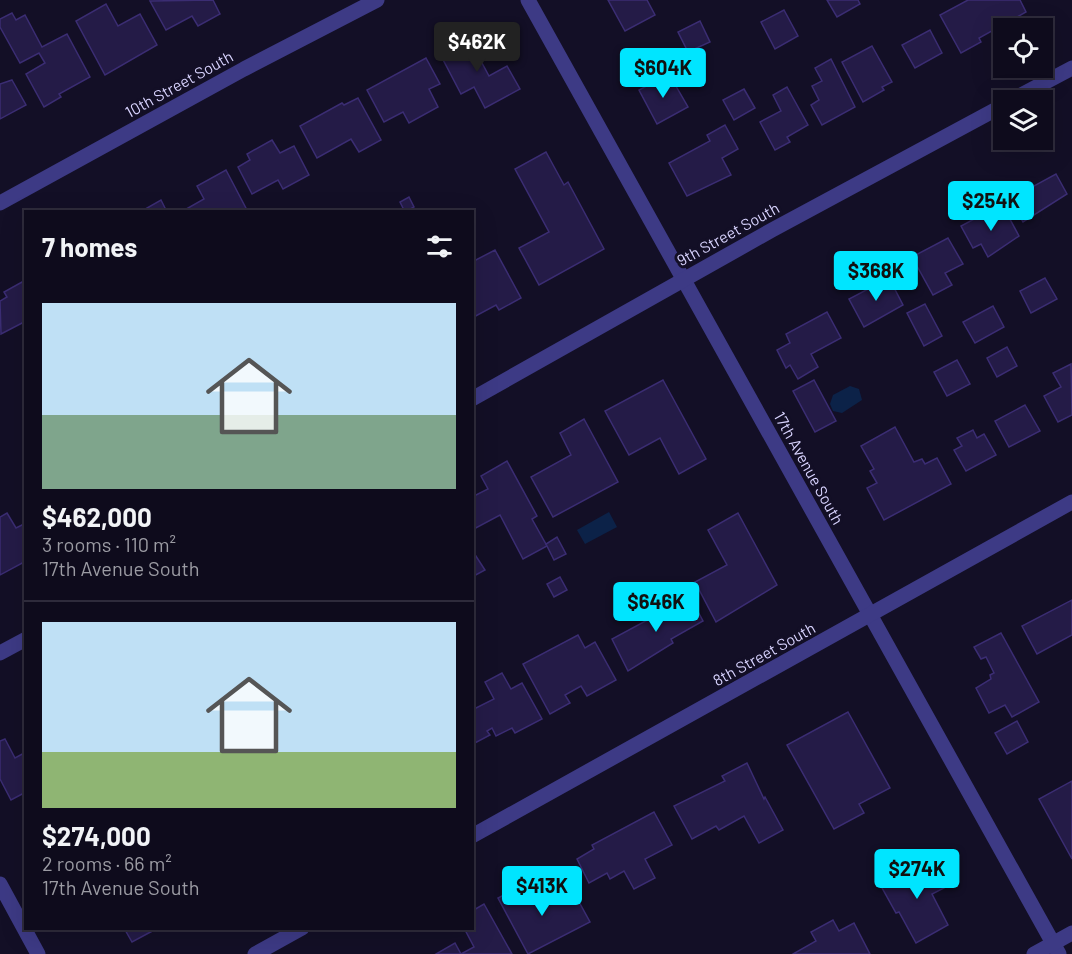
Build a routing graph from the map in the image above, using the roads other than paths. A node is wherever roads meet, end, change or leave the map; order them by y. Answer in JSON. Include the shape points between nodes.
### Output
{"nodes":[{"id":1,"x":377,"y":0,"type":"edge"},
{"id":2,"x":528,"y":0,"type":"edge"},
{"id":3,"x":1072,"y":68,"type":"edge"},
{"id":4,"x":1031,"y":90,"type":"edge"},
{"id":5,"x":993,"y":111,"type":"edge"},
{"id":6,"x":0,"y":203,"type":"edge"},
{"id":7,"x":684,"y":280,"type":"junction"},
{"id":8,"x":474,"y":398,"type":"edge"},
{"id":9,"x":1072,"y":502,"type":"edge"},
{"id":10,"x":870,"y":615,"type":"junction"},
{"id":11,"x":24,"y":640,"type":"edge"},
{"id":12,"x":0,"y":653,"type":"edge"},
{"id":13,"x":474,"y":835,"type":"edge"},
{"id":14,"x":0,"y":884,"type":"edge"},
{"id":15,"x":24,"y":928,"type":"edge"},
{"id":16,"x":25,"y":930,"type":"edge"},
{"id":17,"x":298,"y":930,"type":"edge"},
{"id":18,"x":1072,"y":933,"type":"edge"},
{"id":19,"x":1056,"y":949,"type":"edge"},
{"id":20,"x":38,"y":954,"type":"edge"},
{"id":21,"x":255,"y":954,"type":"edge"},
{"id":22,"x":1034,"y":954,"type":"edge"}],
"edges":[{"from":1,"to":6,"type":"street","name":"10th Street South"},
{"from":2,"to":7,"type":"street","name":"17th Avenue South"},
{"from":3,"to":4,"type":"street"},
{"from":5,"to":7,"type":"street","name":"9th Street South"},
{"from":7,"to":8,"type":"street","name":"9th Street South"},
{"from":7,"to":10,"type":"street","name":"17th Avenue South"},
{"from":9,"to":10,"type":"street","name":"8th Street South"},
{"from":10,"to":13,"type":"street","name":"8th Street South"},
{"from":10,"to":19,"type":"street","name":"17th Avenue South"},
{"from":11,"to":12,"type":"street"},
{"from":14,"to":15,"type":"street"},
{"from":16,"to":20,"type":"street"},
{"from":17,"to":21,"type":"street"},
{"from":18,"to":19,"type":"street"},
{"from":19,"to":22,"type":"street"}]}
